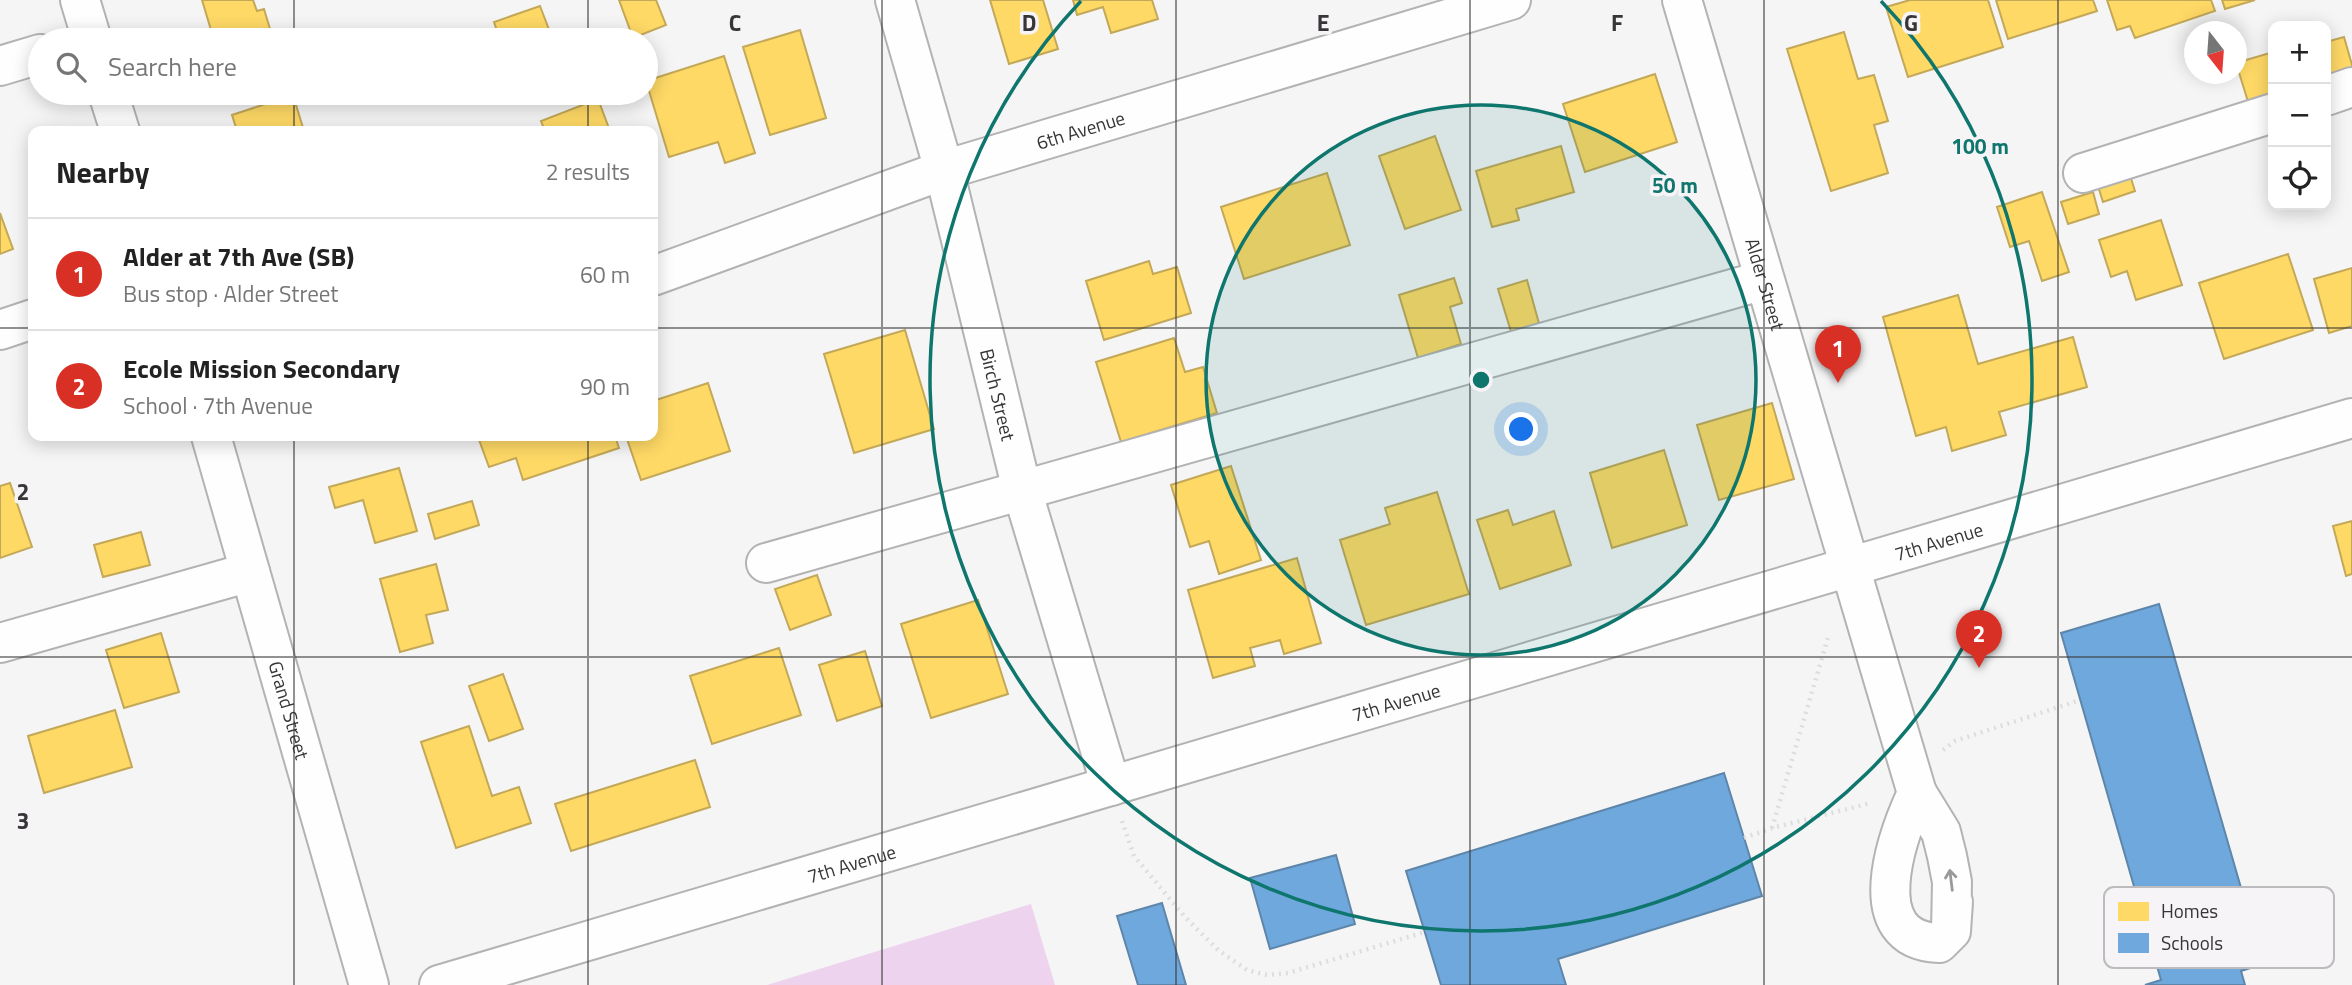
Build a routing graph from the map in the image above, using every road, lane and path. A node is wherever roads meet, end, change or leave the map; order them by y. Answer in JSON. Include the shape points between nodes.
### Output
{"nodes":[{"id":1,"x":80,"y":0,"type":"edge"},
{"id":2,"x":895,"y":0,"type":"edge"},
{"id":3,"x":1511,"y":0,"type":"edge"},
{"id":4,"x":1682,"y":0,"type":"edge"},
{"id":5,"x":87,"y":28,"type":"edge"},
{"id":6,"x":28,"y":58,"type":"edge"},
{"id":7,"x":0,"y":66,"type":"edge"},
{"id":8,"x":2352,"y":88,"type":"edge"},
{"id":9,"x":2331,"y":94,"type":"edge"},
{"id":10,"x":112,"y":105,"type":"edge"},
{"id":11,"x":2268,"y":115,"type":"edge"},
{"id":12,"x":118,"y":126,"type":"edge"},
{"id":13,"x":944,"y":170,"type":"junction"},
{"id":14,"x":2083,"y":173,"type":"dead end"},
{"id":15,"x":658,"y":274,"type":"edge"},
{"id":16,"x":1764,"y":280,"type":"junction"},
{"id":17,"x":28,"y":321,"type":"edge"},
{"id":18,"x":0,"y":330,"type":"edge"},
{"id":19,"x":2352,"y":418,"type":"edge"},
{"id":20,"x":213,"y":441,"type":"edge"},
{"id":21,"x":1022,"y":490,"type":"junction"},
{"id":22,"x":766,"y":562,"type":"dead end"},
{"id":23,"x":1849,"y":568,"type":"junction"},
{"id":24,"x":250,"y":572,"type":"junction"},
{"id":25,"x":1866,"y":623,"type":"junction"},
{"id":26,"x":0,"y":643,"type":"edge"},
{"id":27,"x":2080,"y":700,"type":"dead end"},
{"id":28,"x":1940,"y":752,"type":"dead end"},
{"id":29,"x":1111,"y":786,"type":"junction"},
{"id":30,"x":1917,"y":793,"type":"dead end"},
{"id":31,"x":1873,"y":802,"type":"dead end"},
{"id":32,"x":1773,"y":828,"type":"junction"},
{"id":33,"x":1744,"y":838,"type":"dead end"},
{"id":34,"x":1425,"y":932,"type":"dead end"},
{"id":35,"x":369,"y":985,"type":"edge"},
{"id":36,"x":439,"y":985,"type":"edge"}],
"edges":[{"from":1,"to":5,"type":"street"},
{"from":2,"to":13,"type":"street","name":"Birch Street"},
{"from":3,"to":13,"type":"street","name":"6th Avenue"},
{"from":4,"to":16,"type":"street","name":"Alder Street"},
{"from":6,"to":7,"type":"street"},
{"from":8,"to":9,"type":"street"},
{"from":10,"to":12,"type":"street"},
{"from":11,"to":14,"type":"street"},
{"from":13,"to":15,"type":"street","name":"6th Avenue"},
{"from":13,"to":21,"type":"street","name":"Birch Street"},
{"from":16,"to":21,"type":"street"},
{"from":16,"to":23,"type":"street","name":"Alder Street"},
{"from":17,"to":18,"type":"street"},
{"from":19,"to":23,"type":"street","name":"7th Avenue"},
{"from":20,"to":24,"type":"street","name":"Grand Street"},
{"from":21,"to":22,"type":"street"},
{"from":21,"to":29,"type":"street","name":"Birch Street"},
{"from":23,"to":25,"type":"street","name":"Alder Street"},
{"from":23,"to":29,"type":"street","name":"7th Avenue"},
{"from":24,"to":26,"type":"street"},
{"from":24,"to":35,"type":"street","name":"Grand Street"},
{"from":25,"to":30,"type":"street","name":"Alder Street"},
{"from":25,"to":32,"type":"path","via":[[1829,634]]},
{"from":27,"to":28,"type":"path","via":[[1955,741]]},
{"from":29,"to":34,"type":"path","via":[[1134,856],[1185,917],[1218,950],[1247,970],[1267,975],[1288,973]]},
{"from":29,"to":36,"type":"street","name":"7th Avenue"},
{"from":31,"to":32,"type":"path"},
{"from":32,"to":33,"type":"path"}]}
